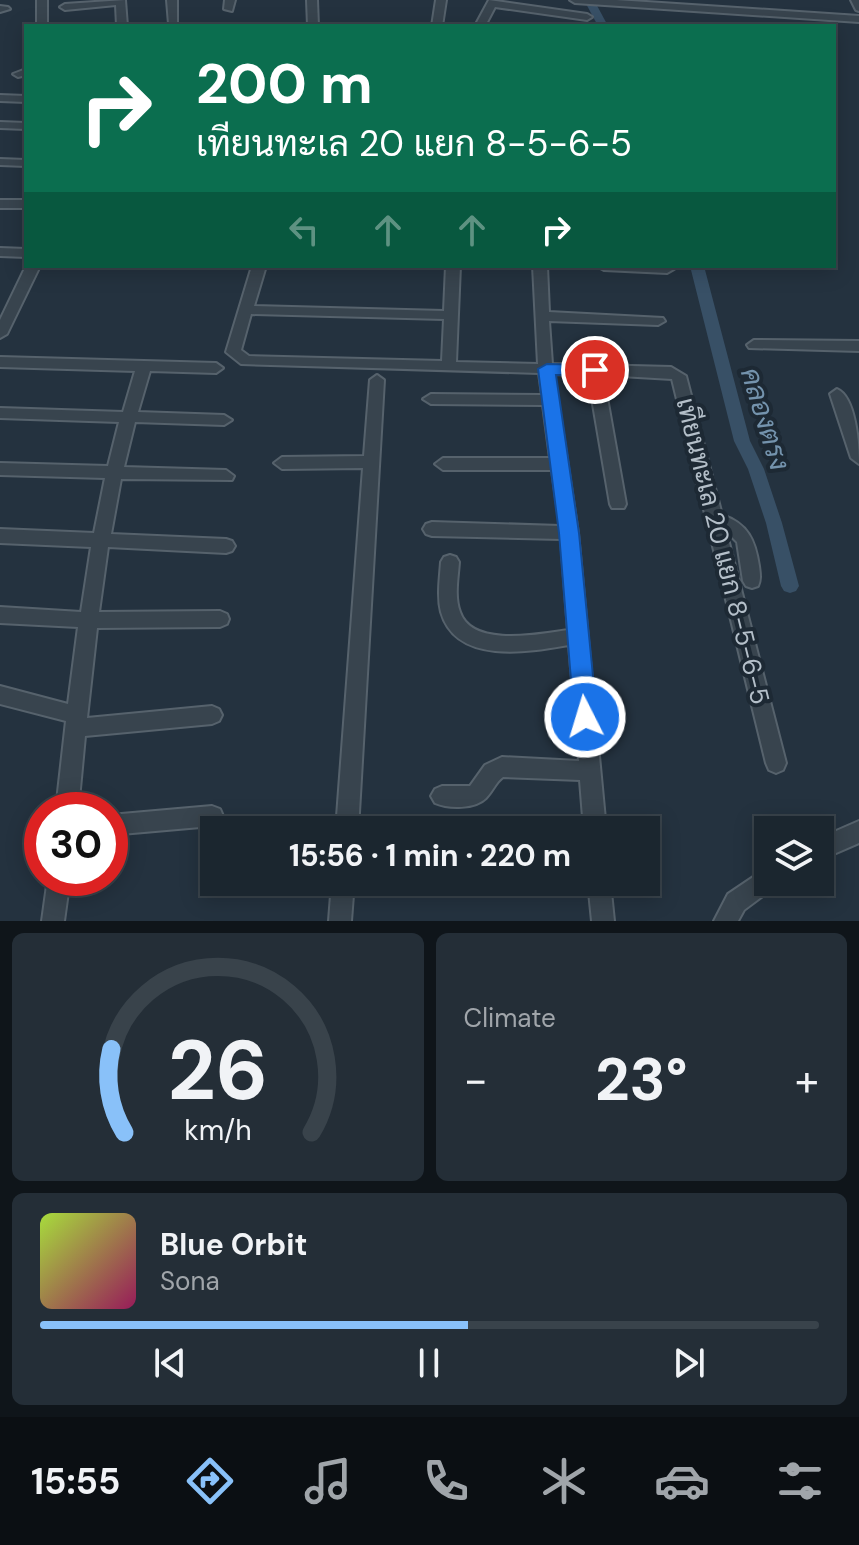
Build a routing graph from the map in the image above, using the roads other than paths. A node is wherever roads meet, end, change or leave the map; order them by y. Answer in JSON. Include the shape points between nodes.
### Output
{"nodes":[{"id":1,"x":42,"y":0,"type":"edge"},
{"id":2,"x":172,"y":0,"type":"edge"},
{"id":3,"x":312,"y":0,"type":"edge"},
{"id":4,"x":441,"y":0,"type":"edge"},
{"id":5,"x":575,"y":0,"type":"edge"},
{"id":6,"x":856,"y":0,"type":"edge"},
{"id":7,"x":120,"y":1,"type":"edge"},
{"id":8,"x":494,"y":2,"type":"edge"},
{"id":9,"x":588,"y":2,"type":"edge"},
{"id":10,"x":637,"y":5,"type":"junction"},
{"id":11,"x":65,"y":7,"type":"dead end"},
{"id":12,"x":859,"y":8,"type":"edge"},
{"id":13,"x":710,"y":9,"type":"edge"},
{"id":14,"x":587,"y":17,"type":"dead end"},
{"id":15,"x":643,"y":18,"type":"dead end"},
{"id":16,"x":859,"y":19,"type":"edge"},
{"id":17,"x":42,"y":24,"type":"edge"},
{"id":18,"x":122,"y":24,"type":"edge"},
{"id":19,"x":174,"y":24,"type":"dead end"},
{"id":20,"x":313,"y":24,"type":"edge"},
{"id":21,"x":437,"y":24,"type":"edge"},
{"id":22,"x":481,"y":24,"type":"edge"},
{"id":23,"x":0,"y":98,"type":"edge"},
{"id":24,"x":24,"y":99,"type":"edge"},
{"id":25,"x":0,"y":125,"type":"edge"},
{"id":26,"x":24,"y":126,"type":"edge"},
{"id":27,"x":0,"y":162,"type":"edge"},
{"id":28,"x":24,"y":163,"type":"edge"},
{"id":29,"x":0,"y":204,"type":"edge"},
{"id":30,"x":24,"y":204,"type":"edge"},
{"id":31,"x":0,"y":252,"type":"edge"},
{"id":32,"x":24,"y":253,"type":"edge"},
{"id":33,"x":32,"y":268,"type":"edge"},
{"id":34,"x":258,"y":268,"type":"edge"},
{"id":35,"x":453,"y":268,"type":"edge"},
{"id":36,"x":540,"y":268,"type":"edge"},
{"id":37,"x":646,"y":268,"type":"edge"},
{"id":38,"x":667,"y":269,"type":"dead end"},
{"id":39,"x":7,"y":303,"type":"edge"},
{"id":40,"x":246,"y":310,"type":"junction"},
{"id":41,"x":452,"y":315,"type":"junction"},
{"id":42,"x":542,"y":316,"type":"junction"},
{"id":43,"x":658,"y":321,"type":"dead end"},
{"id":44,"x":0,"y":334,"type":"edge"},
{"id":45,"x":754,"y":345,"type":"dead end"},
{"id":46,"x":859,"y":346,"type":"edge"},
{"id":47,"x":0,"y":362,"type":"edge"},
{"id":48,"x":144,"y":366,"type":"junction"},
{"id":49,"x":449,"y":366,"type":"junction"},
{"id":50,"x":216,"y":368,"type":"dead end"},
{"id":51,"x":547,"y":369,"type":"junction"},
{"id":52,"x":595,"y":370,"type":"junction"},
{"id":53,"x":377,"y":380,"type":"dead end"},
{"id":54,"x":837,"y":394,"type":"dead end"},
{"id":55,"x":431,"y":399,"type":"dead end"},
{"id":56,"x":551,"y":400,"type":"junction"},
{"id":57,"x":0,"y":413,"type":"edge"},
{"id":58,"x":126,"y":417,"type":"junction"},
{"id":59,"x":224,"y":420,"type":"dead end"},
{"id":60,"x":859,"y":458,"type":"edge"},
{"id":61,"x":371,"y":462,"type":"junction"},
{"id":62,"x":282,"y":463,"type":"dead end"},
{"id":63,"x":443,"y":464,"type":"dead end"},
{"id":64,"x":560,"y":464,"type":"junction"},
{"id":65,"x":0,"y":469,"type":"edge"},
{"id":66,"x":115,"y":474,"type":"junction"},
{"id":67,"x":226,"y":476,"type":"dead end"},
{"id":68,"x":618,"y":504,"type":"dead end"},
{"id":69,"x":715,"y":519,"type":"junction"},
{"id":70,"x":432,"y":529,"type":"dead end"},
{"id":71,"x":569,"y":533,"type":"junction"},
{"id":72,"x":0,"y":536,"type":"edge"},
{"id":73,"x":102,"y":539,"type":"junction"},
{"id":74,"x":226,"y":546,"type":"dead end"},
{"id":75,"x":450,"y":562,"type":"dead end"},
{"id":76,"x":752,"y":581,"type":"dead end"},
{"id":77,"x":0,"y":615,"type":"edge"},
{"id":78,"x":220,"y":619,"type":"dead end"},
{"id":79,"x":87,"y":620,"type":"junction"},
{"id":80,"x":578,"y":636,"type":"junction"},
{"id":81,"x":0,"y":695,"type":"edge"},
{"id":82,"x":212,"y":715,"type":"dead end"},
{"id":83,"x":76,"y":722,"type":"junction"},
{"id":84,"x":776,"y":763,"type":"dead end"},
{"id":85,"x":590,"y":771,"type":"junction"},
{"id":86,"x":69,"y":792,"type":"edge"},
{"id":87,"x":442,"y":796,"type":"dead end"},
{"id":88,"x":348,"y":816,"type":"edge"},
{"id":89,"x":594,"y":816,"type":"edge"},
{"id":90,"x":200,"y":817,"type":"edge"},
{"id":91,"x":128,"y":823,"type":"edge"},
{"id":92,"x":859,"y":832,"type":"edge"},
{"id":93,"x":834,"y":843,"type":"edge"},
{"id":94,"x":754,"y":888,"type":"edge"},
{"id":95,"x":56,"y":896,"type":"edge"},
{"id":96,"x":342,"y":896,"type":"edge"},
{"id":97,"x":600,"y":896,"type":"edge"},
{"id":98,"x":53,"y":921,"type":"edge"},
{"id":99,"x":340,"y":921,"type":"edge"},
{"id":100,"x":603,"y":921,"type":"edge"},
{"id":101,"x":725,"y":921,"type":"edge"}],
"edges":[{"from":1,"to":17,"type":"street"},
{"from":2,"to":19,"type":"street"},
{"from":3,"to":20,"type":"street"},
{"from":4,"to":21,"type":"street"},
{"from":5,"to":9,"type":"street"},
{"from":6,"to":12,"type":"street"},
{"from":7,"to":11,"type":"street"},
{"from":7,"to":18,"type":"street"},
{"from":8,"to":14,"type":"street"},
{"from":8,"to":22,"type":"street"},
{"from":9,"to":10,"type":"street"},
{"from":10,"to":13,"type":"street"},
{"from":10,"to":15,"type":"street"},
{"from":13,"to":16,"type":"street"},
{"from":23,"to":24,"type":"street"},
{"from":25,"to":26,"type":"street"},
{"from":27,"to":28,"type":"street"},
{"from":29,"to":30,"type":"street"},
{"from":31,"to":32,"type":"street"},
{"from":33,"to":39,"type":"street"},
{"from":34,"to":40,"type":"street"},
{"from":35,"to":41,"type":"street"},
{"from":36,"to":42,"type":"street"},
{"from":37,"to":38,"type":"street"},
{"from":39,"to":44,"type":"street"},
{"from":40,"to":41,"type":"street"},
{"from":40,"to":49,"type":"street","name":"เทียนทะเล 20 แยก 8-5-6-5","via":[[233,352],[246,361]]},
{"from":41,"to":49,"type":"street"},
{"from":42,"to":43,"type":"street"},
{"from":42,"to":51,"type":"street"},
{"from":45,"to":46,"type":"street"},
{"from":47,"to":48,"type":"street"},
{"from":48,"to":50,"type":"street"},
{"from":48,"to":58,"type":"street"},
{"from":49,"to":51,"type":"street","name":"เทียนทะเล 20 แยก 8-5-6-5"},
{"from":51,"to":52,"type":"street","name":"เทียนทะเล 20 แยก 8-5-6-5"},
{"from":51,"to":56,"type":"street"},
{"from":52,"to":68,"type":"street"},
{"from":52,"to":69,"type":"street","name":"เทียนทะเล 20 แยก 8-5-6-5","via":[[679,376]]},
{"from":53,"to":61,"type":"street"},
{"from":54,"to":60,"type":"street"},
{"from":55,"to":56,"type":"street"},
{"from":56,"to":64,"type":"street"},
{"from":57,"to":58,"type":"street"},
{"from":58,"to":59,"type":"street"},
{"from":58,"to":66,"type":"street"},
{"from":61,"to":62,"type":"street"},
{"from":61,"to":88,"type":"street"},
{"from":63,"to":64,"type":"street"},
{"from":64,"to":71,"type":"street"},
{"from":65,"to":66,"type":"street"},
{"from":66,"to":67,"type":"street"},
{"from":66,"to":73,"type":"street"},
{"from":69,"to":76,"type":"street","via":[[741,531]]},
{"from":69,"to":84,"type":"street","name":"เทียนทะเล 20 แยก 8-5-6-5"},
{"from":70,"to":71,"type":"street"},
{"from":71,"to":80,"type":"street"},
{"from":72,"to":73,"type":"street"},
{"from":73,"to":74,"type":"street"},
{"from":73,"to":79,"type":"street"},
{"from":75,"to":80,"type":"street","via":[[451,616],[473,636],[495,644]]},
{"from":77,"to":79,"type":"street"},
{"from":78,"to":79,"type":"street"},
{"from":79,"to":83,"type":"street"},
{"from":80,"to":85,"type":"street"},
{"from":81,"to":83,"type":"street"},
{"from":82,"to":83,"type":"street"},
{"from":83,"to":86,"type":"street"},
{"from":85,"to":87,"type":"street","via":[[502,767],[484,778],[477,793]]},
{"from":85,"to":89,"type":"street"},
{"from":90,"to":91,"type":"street"},
{"from":92,"to":93,"type":"street"},
{"from":94,"to":101,"type":"street","via":[[736,902]]},
{"from":95,"to":98,"type":"street"},
{"from":96,"to":99,"type":"street"},
{"from":97,"to":100,"type":"street"}]}
